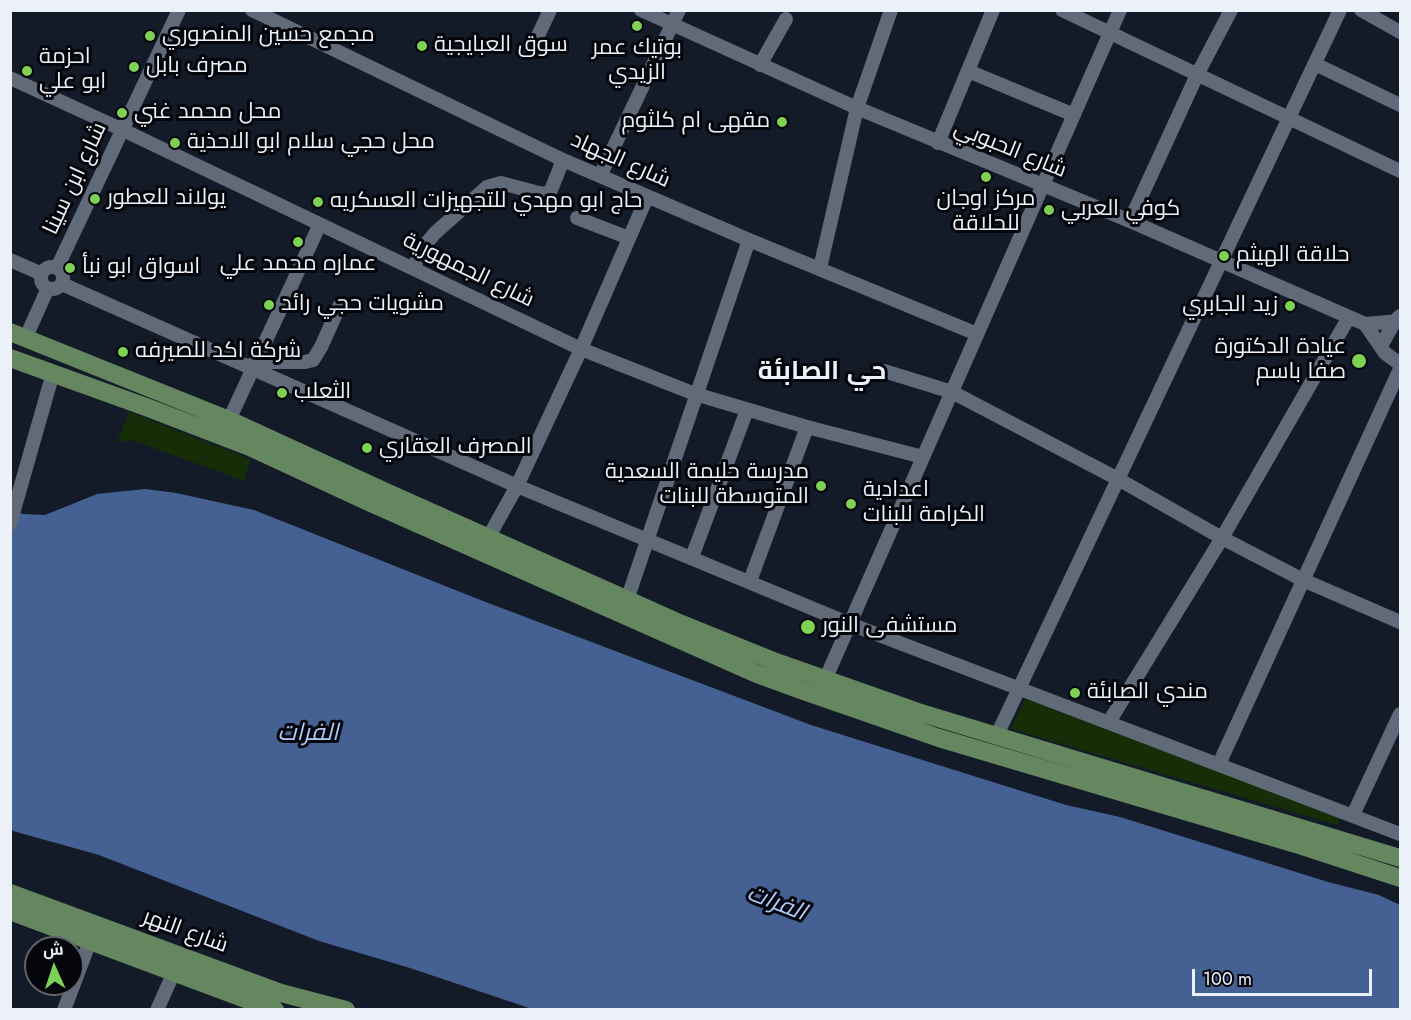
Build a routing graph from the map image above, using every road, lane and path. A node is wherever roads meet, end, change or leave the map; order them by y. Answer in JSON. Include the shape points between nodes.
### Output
{"nodes":[{"id":1,"x":179,"y":10,"type":"edge"},
{"id":2,"x":252,"y":10,"type":"edge"},
{"id":3,"x":550,"y":10,"type":"edge"},
{"id":4,"x":641,"y":10,"type":"edge"},
{"id":5,"x":679,"y":10,"type":"edge"},
{"id":6,"x":891,"y":10,"type":"edge"},
{"id":7,"x":993,"y":10,"type":"edge"},
{"id":8,"x":1062,"y":10,"type":"edge"},
{"id":9,"x":1120,"y":10,"type":"edge"},
{"id":10,"x":1231,"y":10,"type":"edge"},
{"id":11,"x":1340,"y":10,"type":"edge"},
{"id":12,"x":1360,"y":10,"type":"edge"},
{"id":13,"x":786,"y":19,"type":"dead end"},
{"id":14,"x":672,"y":25,"type":"junction"},
{"id":15,"x":1401,"y":32,"type":"edge"},
{"id":16,"x":1109,"y":33,"type":"junction"},
{"id":17,"x":530,"y":53,"type":"dead end"},
{"id":18,"x":1315,"y":64,"type":"junction"},
{"id":19,"x":760,"y":65,"type":"junction"},
{"id":20,"x":968,"y":71,"type":"junction"},
{"id":21,"x":1197,"y":75,"type":"junction"},
{"id":22,"x":10,"y":78,"type":"edge"},
{"id":23,"x":1401,"y":105,"type":"edge"},
{"id":24,"x":857,"y":108,"type":"junction"},
{"id":25,"x":1074,"y":114,"type":"junction"},
{"id":26,"x":1289,"y":119,"type":"junction"},
{"id":27,"x":123,"y":130,"type":"junction"},
{"id":28,"x":938,"y":143,"type":"junction"},
{"id":29,"x":563,"y":160,"type":"junction"},
{"id":30,"x":1401,"y":171,"type":"edge"},
{"id":31,"x":600,"y":176,"type":"junction"},
{"id":32,"x":1042,"y":186,"type":"junction"},
{"id":33,"x":647,"y":197,"type":"junction"},
{"id":34,"x":577,"y":218,"type":"dead end"},
{"id":35,"x":1130,"y":221,"type":"junction"},
{"id":36,"x":320,"y":224,"type":"junction"},
{"id":37,"x":630,"y":238,"type":"junction"},
{"id":38,"x":748,"y":240,"type":"junction"},
{"id":39,"x":10,"y":260,"type":"edge"},
{"id":40,"x":1222,"y":261,"type":"junction"},
{"id":41,"x":57,"y":268,"type":"junction"},
{"id":42,"x":413,"y":268,"type":"junction"},
{"id":43,"x":820,"y":268,"type":"junction"},
{"id":44,"x":42,"y":274,"type":"junction"},
{"id":45,"x":62,"y":284,"type":"junction"},
{"id":46,"x":48,"y":288,"type":"junction"},
{"id":47,"x":340,"y":305,"type":"dead end"},
{"id":48,"x":1349,"y":317,"type":"junction"},
{"id":49,"x":1399,"y":319,"type":"edge"},
{"id":50,"x":1365,"y":324,"type":"junction"},
{"id":51,"x":18,"y":334,"type":"edge"},
{"id":52,"x":978,"y":334,"type":"junction"},
{"id":53,"x":1381,"y":346,"type":"junction"},
{"id":54,"x":581,"y":349,"type":"junction"},
{"id":55,"x":10,"y":358,"type":"edge"},
{"id":56,"x":254,"y":364,"type":"junction"},
{"id":57,"x":1401,"y":364,"type":"edge"},
{"id":58,"x":1401,"y":369,"type":"edge"},
{"id":59,"x":884,"y":371,"type":"dead end"},
{"id":60,"x":53,"y":373,"type":"junction"},
{"id":61,"x":952,"y":392,"type":"junction"},
{"id":62,"x":695,"y":394,"type":"junction"},
{"id":63,"x":747,"y":410,"type":"junction"},
{"id":64,"x":229,"y":420,"type":"junction"},
{"id":65,"x":807,"y":427,"type":"junction"},
{"id":66,"x":923,"y":458,"type":"junction"},
{"id":67,"x":1118,"y":478,"type":"junction"},
{"id":68,"x":517,"y":486,"type":"junction"},
{"id":69,"x":10,"y":524,"type":"edge"},
{"id":70,"x":488,"y":538,"type":"junction"},
{"id":71,"x":647,"y":538,"type":"junction"},
{"id":72,"x":1222,"y":538,"type":"junction"},
{"id":73,"x":692,"y":557,"type":"junction"},
{"id":74,"x":550,"y":574,"type":"junction"},
{"id":75,"x":1303,"y":580,"type":"junction"},
{"id":76,"x":750,"y":581,"type":"junction"},
{"id":77,"x":627,"y":600,"type":"junction"},
{"id":78,"x":1401,"y":622,"type":"edge"},
{"id":79,"x":850,"y":624,"type":"junction"},
{"id":80,"x":825,"y":680,"type":"junction"},
{"id":81,"x":1020,"y":687,"type":"junction"},
{"id":82,"x":1401,"y":714,"type":"edge"},
{"id":83,"x":1108,"y":722,"type":"junction"},
{"id":84,"x":997,"y":735,"type":"junction"},
{"id":85,"x":1219,"y":764,"type":"junction"},
{"id":86,"x":1353,"y":815,"type":"junction"},
{"id":87,"x":1401,"y":834,"type":"edge"},
{"id":88,"x":1395,"y":856,"type":"edge"},
{"id":89,"x":1392,"y":876,"type":"edge"},
{"id":90,"x":10,"y":893,"type":"edge"},
{"id":91,"x":10,"y":911,"type":"edge"},
{"id":92,"x":90,"y":941,"type":"junction"},
{"id":93,"x":174,"y":972,"type":"junction"},
{"id":94,"x":231,"y":984,"type":"junction"},
{"id":95,"x":64,"y":1010,"type":"edge"},
{"id":96,"x":157,"y":1010,"type":"edge"},
{"id":97,"x":275,"y":1010,"type":"edge"},
{"id":98,"x":346,"y":1010,"type":"edge"}],
"edges":[{"from":1,"to":27,"type":"street","name":"شارع ابن سينا"},
{"from":2,"to":29,"type":"street","name":"شارع الجهاد"},
{"from":3,"to":17,"type":"street"},
{"from":4,"to":14,"type":"street","name":"شارع الحبوبي"},
{"from":5,"to":14,"type":"street"},
{"from":6,"to":24,"type":"street"},
{"from":7,"to":20,"type":"street"},
{"from":8,"to":16,"type":"street"},
{"from":9,"to":16,"type":"street"},
{"from":10,"to":21,"type":"street"},
{"from":11,"to":18,"type":"street"},
{"from":12,"to":15,"type":"street"},
{"from":13,"to":19,"type":"street"},
{"from":14,"to":19,"type":"street","name":"شارع الحبوبي"},
{"from":14,"to":31,"type":"street"},
{"from":16,"to":21,"type":"street"},
{"from":16,"to":25,"type":"street"},
{"from":18,"to":23,"type":"street"},
{"from":18,"to":26,"type":"street"},
{"from":19,"to":24,"type":"street","name":"شارع الحبوبي"},
{"from":20,"to":25,"type":"street"},
{"from":20,"to":28,"type":"street"},
{"from":21,"to":26,"type":"street"},
{"from":21,"to":35,"type":"street"},
{"from":22,"to":27,"type":"street","name":"شارع الجمهورية"},
{"from":24,"to":28,"type":"street","name":"شارع الحبوبي"},
{"from":24,"to":43,"type":"street"},
{"from":25,"to":32,"type":"street"},
{"from":26,"to":30,"type":"street"},
{"from":26,"to":40,"type":"street"},
{"from":27,"to":36,"type":"street","name":"شارع الجمهورية"},
{"from":27,"to":41,"type":"street","name":"شارع ابن سينا"},
{"from":28,"to":32,"type":"street","name":"شارع الحبوبي"},
{"from":29,"to":31,"type":"street","name":"شارع الجهاد"},
{"from":29,"to":42,"type":"street","via":[[546,194],[501,183],[487,187],[435,233]]},
{"from":31,"to":33,"type":"street","name":"شارع الجهاد"},
{"from":32,"to":35,"type":"street","name":"شارع الحبوبي"},
{"from":32,"to":52,"type":"street"},
{"from":33,"to":37,"type":"street"},
{"from":33,"to":38,"type":"street","name":"شارع الجهاد"},
{"from":34,"to":37,"type":"street"},
{"from":35,"to":40,"type":"street","name":"شارع الحبوبي"},
{"from":36,"to":42,"type":"street","name":"شارع الجمهورية"},
{"from":36,"to":56,"type":"street"},
{"from":37,"to":54,"type":"street"},
{"from":38,"to":43,"type":"street","name":"شارع الجهاد"},
{"from":38,"to":62,"type":"street"},
{"from":39,"to":44,"type":"street"},
{"from":40,"to":48,"type":"street","name":"شارع الحبوبي"},
{"from":40,"to":67,"type":"street"},
{"from":41,"to":44,"type":"street","via":[[50,267]]},
{"from":41,"to":45,"type":"street","via":[[62,273]]},
{"from":42,"to":54,"type":"street","name":"شارع الجمهورية"},
{"from":43,"to":52,"type":"street","name":"شارع الجهاد"},
{"from":44,"to":46,"type":"street","via":[[43,284]]},
{"from":45,"to":46,"type":"street"},
{"from":45,"to":56,"type":"street"},
{"from":46,"to":51,"type":"street"},
{"from":47,"to":56,"type":"street","via":[[313,360]]},
{"from":48,"to":50,"type":"street","name":"شارع الحبوبي"},
{"from":48,"to":72,"type":"street"},
{"from":49,"to":50,"type":"street","name":"شارع الحبوبي"},
{"from":49,"to":53,"type":"street"},
{"from":50,"to":53,"type":"street"},
{"from":51,"to":64,"type":"main road"},
{"from":52,"to":61,"type":"street"},
{"from":53,"to":57,"type":"street"},
{"from":54,"to":62,"type":"street","name":"شارع الجمهورية"},
{"from":54,"to":68,"type":"street"},
{"from":55,"to":60,"type":"main road"},
{"from":56,"to":64,"type":"street"},
{"from":56,"to":68,"type":"street"},
{"from":58,"to":75,"type":"street"},
{"from":59,"to":61,"type":"street"},
{"from":60,"to":69,"type":"street"},
{"from":60,"to":74,"type":"main road","via":[[250,447]]},
{"from":61,"to":66,"type":"street"},
{"from":61,"to":67,"type":"street"},
{"from":62,"to":63,"type":"street","name":"شارع الجمهورية"},
{"from":62,"to":71,"type":"street"},
{"from":63,"to":65,"type":"street","name":"شارع الجمهورية"},
{"from":63,"to":73,"type":"street"},
{"from":64,"to":70,"type":"main road"},
{"from":65,"to":66,"type":"street","name":"شارع الجمهورية"},
{"from":65,"to":76,"type":"street"},
{"from":66,"to":79,"type":"street"},
{"from":67,"to":72,"type":"street"},
{"from":67,"to":81,"type":"street"},
{"from":68,"to":70,"type":"street"},
{"from":68,"to":71,"type":"street"},
{"from":70,"to":74,"type":"main road"},
{"from":71,"to":73,"type":"street"},
{"from":71,"to":77,"type":"street"},
{"from":72,"to":75,"type":"street"},
{"from":72,"to":83,"type":"street"},
{"from":73,"to":76,"type":"street"},
{"from":74,"to":77,"type":"main road"},
{"from":74,"to":89,"type":"main road","via":[[756,674],[840,705]]},
{"from":75,"to":78,"type":"street"},
{"from":75,"to":85,"type":"street"},
{"from":76,"to":79,"type":"street"},
{"from":77,"to":80,"type":"main road"},
{"from":79,"to":80,"type":"street"},
{"from":79,"to":81,"type":"street"},
{"from":80,"to":84,"type":"main road"},
{"from":81,"to":83,"type":"street"},
{"from":81,"to":84,"type":"street"},
{"from":82,"to":86,"type":"street"},
{"from":83,"to":85,"type":"street"},
{"from":84,"to":88,"type":"main road"},
{"from":85,"to":86,"type":"street"},
{"from":86,"to":87,"type":"street"},
{"from":88,"to":89,"type":"main road"},
{"from":90,"to":94,"type":"main road","name":"شارع النهر"},
{"from":91,"to":92,"type":"main road","name":"شارع النهر"},
{"from":92,"to":93,"type":"main road","name":"شارع النهر"},
{"from":92,"to":95,"type":"street"},
{"from":93,"to":94,"type":"main road","name":"شارع النهر"},
{"from":93,"to":96,"type":"street"},
{"from":94,"to":97,"type":"main road","name":"شارع النهر"},
{"from":94,"to":98,"type":"main road","name":"شارع النهر"}]}
